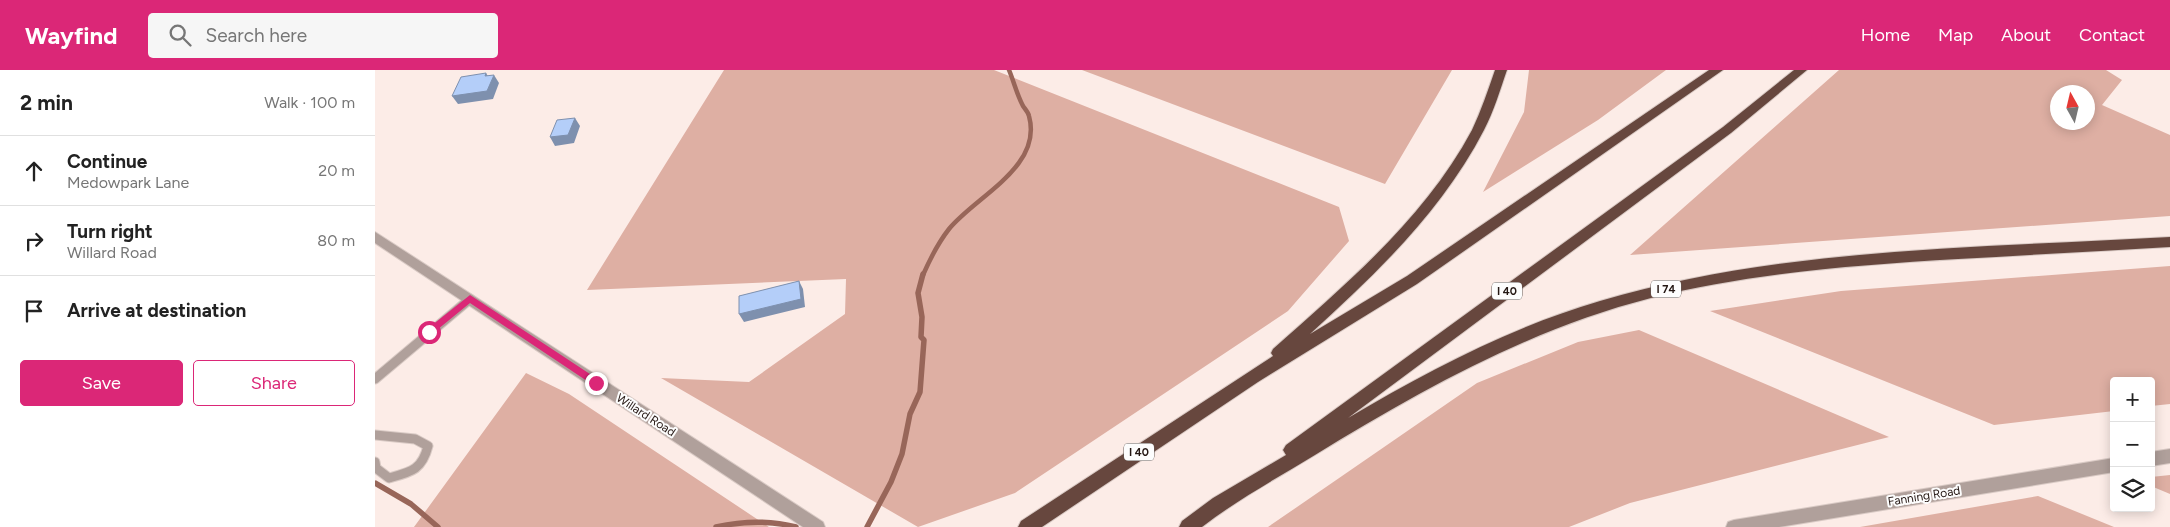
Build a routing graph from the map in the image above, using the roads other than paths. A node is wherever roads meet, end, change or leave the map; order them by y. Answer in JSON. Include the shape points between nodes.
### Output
{"nodes":[{"id":1,"x":1501,"y":70,"type":"edge"},
{"id":2,"x":1717,"y":70,"type":"edge"},
{"id":3,"x":1801,"y":70,"type":"edge"},
{"id":4,"x":375,"y":237,"type":"edge"},
{"id":5,"x":2170,"y":242,"type":"edge"},
{"id":6,"x":470,"y":298,"type":"junction"},
{"id":7,"x":1252,"y":377,"type":"junction"},
{"id":8,"x":375,"y":379,"type":"edge"},
{"id":9,"x":375,"y":435,"type":"edge"},
{"id":10,"x":2170,"y":456,"type":"edge"},
{"id":11,"x":2155,"y":458,"type":"edge"},
{"id":12,"x":375,"y":462,"type":"edge"},
{"id":13,"x":2110,"y":466,"type":"edge"},
{"id":14,"x":1212,"y":510,"type":"junction"},
{"id":15,"x":817,"y":527,"type":"edge"},
{"id":16,"x":1027,"y":527,"type":"edge"},
{"id":17,"x":1188,"y":527,"type":"edge"},
{"id":18,"x":1734,"y":527,"type":"edge"}],
"edges":[{"from":1,"to":7,"type":"highway","via":[[1478,130],[1415,220],[1345,292]]},
{"from":2,"to":7,"type":"highway","number":"I 40","via":[[1412,280]]},
{"from":3,"to":14,"type":"highway","number":"I 40","via":[[1727,130]]},
{"from":4,"to":6,"type":"street","name":"Willard Road"},
{"from":5,"to":14,"type":"highway","number":"I 74","via":[[1854,260],[1748,272],[1621,301],[1552,323],[1471,359],[1355,422]]},
{"from":6,"to":8,"type":"lane"},
{"from":6,"to":15,"type":"street","name":"Willard Road"},
{"from":7,"to":16,"type":"highway","number":"I 40"},
{"from":9,"to":12,"type":"lane","via":[[415,439],[428,446],[425,461],[414,471],[389,478],[376,468]]},
{"from":10,"to":11,"type":"street"},
{"from":13,"to":18,"type":"street","name":"Fanning Road"},
{"from":14,"to":17,"type":"highway","number":"I 40"}]}
